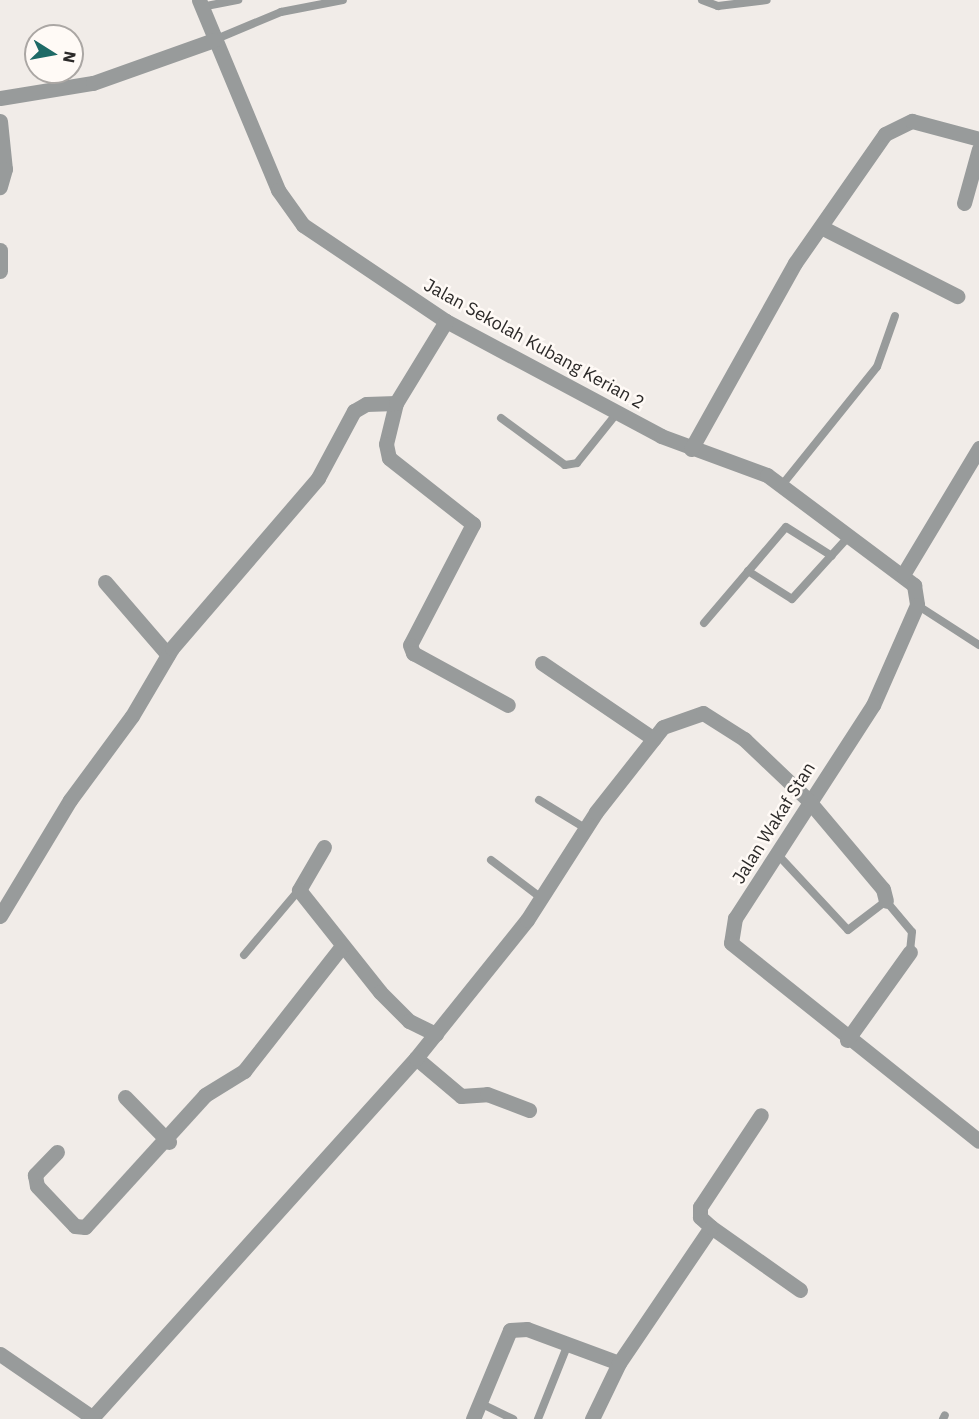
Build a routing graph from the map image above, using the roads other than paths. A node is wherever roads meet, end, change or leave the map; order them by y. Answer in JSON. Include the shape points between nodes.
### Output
{"nodes":[{"id":1,"x":238,"y":0,"type":"edge"},
{"id":2,"x":343,"y":0,"type":"edge"},
{"id":3,"x":702,"y":0,"type":"edge"},
{"id":4,"x":767,"y":0,"type":"edge"},
{"id":5,"x":755,"y":1,"type":"edge"},
{"id":6,"x":200,"y":3,"type":"edge"},
{"id":7,"x":214,"y":40,"type":"junction"},
{"id":8,"x":0,"y":98,"type":"edge"},
{"id":9,"x":0,"y":121,"type":"edge"},
{"id":10,"x":979,"y":139,"type":"edge"},
{"id":11,"x":979,"y":149,"type":"edge"},
{"id":12,"x":0,"y":187,"type":"edge"},
{"id":13,"x":964,"y":203,"type":"dead end"},
{"id":14,"x":820,"y":227,"type":"junction"},
{"id":15,"x":0,"y":250,"type":"edge"},
{"id":16,"x":0,"y":271,"type":"edge"},
{"id":17,"x":957,"y":296,"type":"dead end"},
{"id":18,"x":895,"y":316,"type":"dead end"},
{"id":19,"x":446,"y":321,"type":"junction"},
{"id":20,"x":396,"y":403,"type":"junction"},
{"id":21,"x":617,"y":412,"type":"junction"},
{"id":22,"x":501,"y":418,"type":"dead end"},
{"id":23,"x":979,"y":448,"type":"edge"},
{"id":24,"x":691,"y":449,"type":"junction"},
{"id":25,"x":782,"y":485,"type":"junction"},
{"id":26,"x":850,"y":535,"type":"junction"},
{"id":27,"x":832,"y":556,"type":"junction"},
{"id":28,"x":748,"y":571,"type":"junction"},
{"id":29,"x":904,"y":573,"type":"junction"},
{"id":30,"x":105,"y":582,"type":"dead end"},
{"id":31,"x":917,"y":605,"type":"junction"},
{"id":32,"x":704,"y":623,"type":"dead end"},
{"id":33,"x":979,"y":645,"type":"edge"},
{"id":34,"x":168,"y":655,"type":"junction"},
{"id":35,"x":542,"y":663,"type":"dead end"},
{"id":36,"x":508,"y":705,"type":"dead end"},
{"id":37,"x":654,"y":739,"type":"junction"},
{"id":38,"x":539,"y":800,"type":"dead end"},
{"id":39,"x":808,"y":800,"type":"junction"},
{"id":40,"x":585,"y":828,"type":"junction"},
{"id":41,"x":324,"y":848,"type":"dead end"},
{"id":42,"x":779,"y":856,"type":"junction"},
{"id":43,"x":491,"y":860,"type":"dead end"},
{"id":44,"x":299,"y":890,"type":"junction"},
{"id":45,"x":540,"y":897,"type":"junction"},
{"id":46,"x":886,"y":901,"type":"junction"},
{"id":47,"x":0,"y":916,"type":"edge"},
{"id":48,"x":342,"y":946,"type":"junction"},
{"id":49,"x":910,"y":952,"type":"joint"},
{"id":50,"x":244,"y":955,"type":"dead end"},
{"id":51,"x":436,"y":1034,"type":"junction"},
{"id":52,"x":848,"y":1040,"type":"junction"},
{"id":53,"x":416,"y":1058,"type":"junction"},
{"id":54,"x":125,"y":1097,"type":"dead end"},
{"id":55,"x":529,"y":1110,"type":"dead end"},
{"id":56,"x":761,"y":1115,"type":"dead end"},
{"id":57,"x":979,"y":1141,"type":"edge"},
{"id":58,"x":169,"y":1142,"type":"junction"},
{"id":59,"x":57,"y":1152,"type":"dead end"},
{"id":60,"x":711,"y":1227,"type":"junction"},
{"id":61,"x":800,"y":1290,"type":"dead end"},
{"id":62,"x":568,"y":1344,"type":"junction"},
{"id":63,"x":0,"y":1354,"type":"edge"},
{"id":64,"x":619,"y":1363,"type":"junction"},
{"id":65,"x":479,"y":1402,"type":"junction"},
{"id":66,"x":92,"y":1418,"type":"edge"},
{"id":67,"x":472,"y":1419,"type":"edge"},
{"id":68,"x":513,"y":1419,"type":"edge"},
{"id":69,"x":538,"y":1419,"type":"edge"},
{"id":70,"x":592,"y":1419,"type":"edge"}],
"edges":[{"from":1,"to":6,"type":"lane"},
{"from":2,"to":7,"type":"lane","via":[[281,12]]},
{"from":3,"to":5,"type":"lane","via":[[718,6]]},
{"from":4,"to":5,"type":"lane"},
{"from":6,"to":7,"type":"street","name":"Jalan Sekolah Kubang Kerian 2"},
{"from":7,"to":8,"type":"street","via":[[93,83]]},
{"from":7,"to":19,"type":"street","name":"Jalan Sekolah Kubang Kerian 2","via":[[289,209],[327,244]]},
{"from":9,"to":12,"type":"street","via":[[5,169]]},
{"from":10,"to":14,"type":"street","via":[[899,123],[885,134]]},
{"from":11,"to":13,"type":"street"},
{"from":14,"to":17,"type":"street"},
{"from":14,"to":24,"type":"street"},
{"from":15,"to":16,"type":"street"},
{"from":18,"to":25,"type":"lane","via":[[877,367]]},
{"from":19,"to":20,"type":"street"},
{"from":19,"to":21,"type":"street","name":"Jalan Sekolah Kubang Kerian 2"},
{"from":20,"to":34,"type":"street","via":[[366,404],[354,411],[318,478]]},
{"from":20,"to":36,"type":"street","via":[[387,444],[389,458],[473,524],[410,645],[413,653]]},
{"from":21,"to":22,"type":"lane","via":[[577,463],[566,465]]},
{"from":21,"to":24,"type":"street","name":"Jalan Sekolah Kubang Kerian 2"},
{"from":23,"to":29,"type":"street"},
{"from":24,"to":25,"type":"street","name":"Jalan Sekolah Kubang Kerian 2","via":[[740,462]]},
{"from":25,"to":26,"type":"street","name":"Jalan Sekolah Kubang Kerian 2"},
{"from":26,"to":27,"type":"lane"},
{"from":26,"to":29,"type":"street","name":"Jalan Sekolah Kubang Kerian 2"},
{"from":27,"to":28,"type":"lane","via":[[792,599]]},
{"from":27,"to":28,"type":"lane","via":[[786,527]]},
{"from":28,"to":32,"type":"lane"},
{"from":29,"to":31,"type":"street","via":[[914,585]]},
{"from":30,"to":34,"type":"street"},
{"from":31,"to":33,"type":"lane"},
{"from":31,"to":39,"type":"street","name":"Jalan Wakaf Stan","via":[[873,705]]},
{"from":34,"to":47,"type":"street","via":[[102,761],[70,800]]},
{"from":35,"to":37,"type":"street"},
{"from":37,"to":39,"type":"street","via":[[682,717],[703,713],[744,739]]},
{"from":37,"to":40,"type":"street"},
{"from":38,"to":40,"type":"lane"},
{"from":39,"to":42,"type":"street","name":"Jalan Wakaf Stan"},
{"from":39,"to":46,"type":"street","via":[[883,889]]},
{"from":40,"to":45,"type":"street"},
{"from":41,"to":44,"type":"street"},
{"from":42,"to":46,"type":"lane","via":[[848,930]]},
{"from":42,"to":52,"type":"street","name":"Jalan Wakaf Stan","via":[[735,918],[731,943]]},
{"from":43,"to":45,"type":"lane"},
{"from":44,"to":48,"type":"street"},
{"from":44,"to":50,"type":"lane"},
{"from":45,"to":51,"type":"street"},
{"from":46,"to":49,"type":"lane","via":[[912,932]]},
{"from":48,"to":51,"type":"street","via":[[409,1021]]},
{"from":48,"to":58,"type":"street","via":[[244,1071],[205,1095]]},
{"from":49,"to":52,"type":"street"},
{"from":51,"to":53,"type":"street"},
{"from":52,"to":57,"type":"street","name":"Jalan Wakaf Stan"},
{"from":53,"to":55,"type":"street","via":[[461,1096],[487,1094]]},
{"from":53,"to":66,"type":"street"},
{"from":54,"to":58,"type":"street"},
{"from":56,"to":60,"type":"street","via":[[700,1208],[700,1217]]},
{"from":58,"to":59,"type":"street","via":[[85,1227],[75,1226],[37,1186],[35,1175]]},
{"from":60,"to":61,"type":"street"},
{"from":60,"to":64,"type":"street"},
{"from":62,"to":64,"type":"street"},
{"from":62,"to":65,"type":"street","via":[[527,1329],[510,1330]]},
{"from":62,"to":69,"type":"lane"},
{"from":63,"to":66,"type":"street"},
{"from":64,"to":70,"type":"street"},
{"from":65,"to":67,"type":"street"},
{"from":65,"to":68,"type":"lane"}]}
